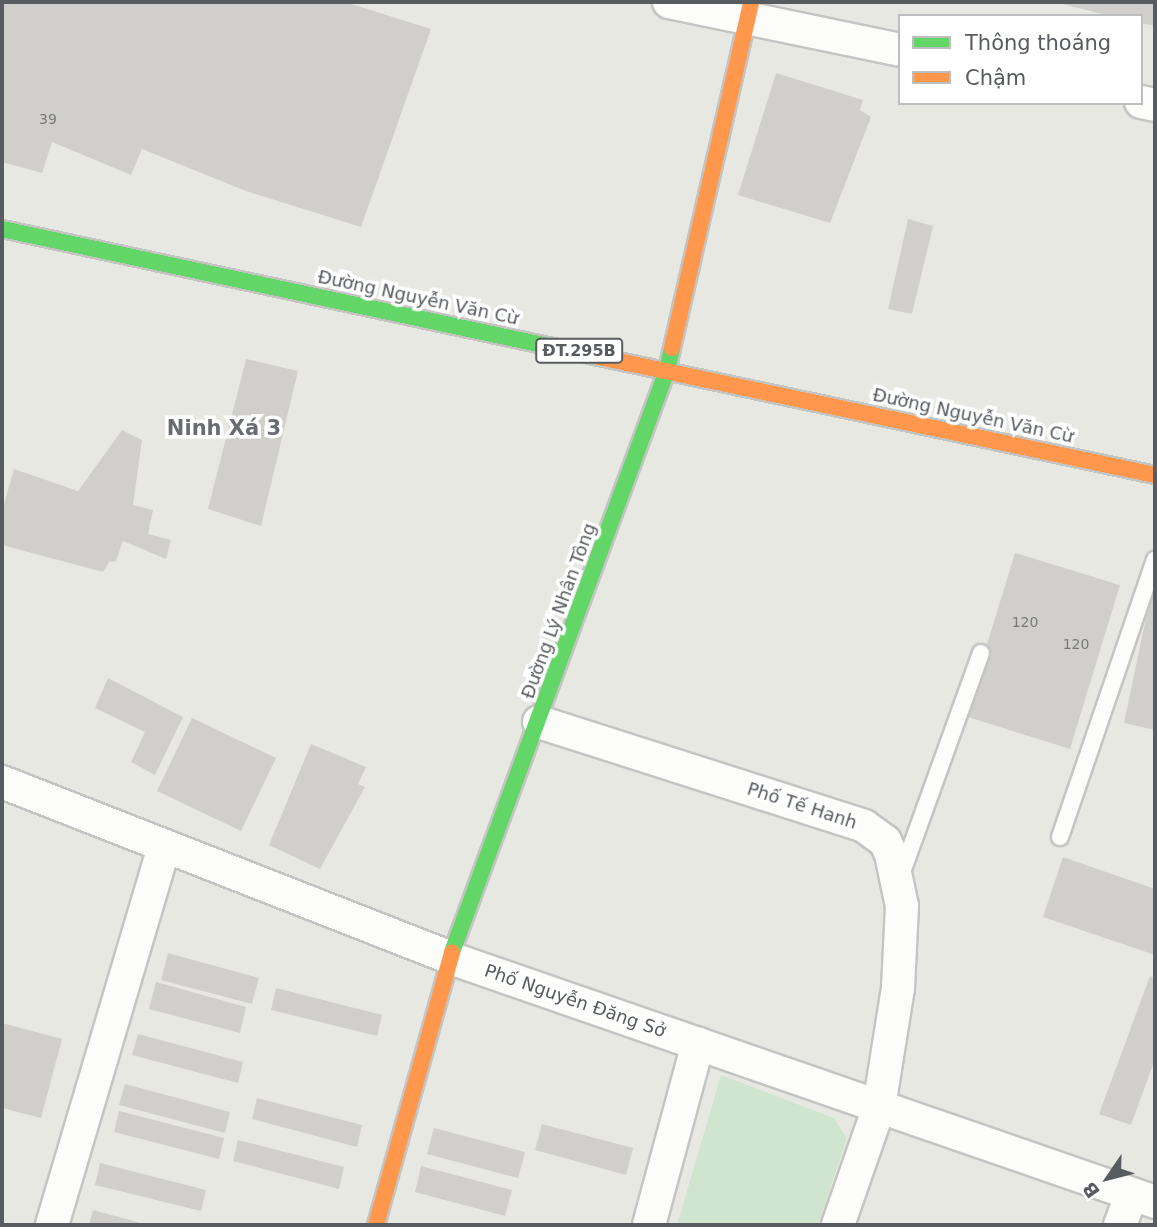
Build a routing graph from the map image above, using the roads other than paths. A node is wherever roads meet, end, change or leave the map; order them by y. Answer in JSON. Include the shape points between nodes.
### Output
{"nodes":[{"id":1,"x":669,"y":2,"type":"edge"},
{"id":2,"x":749,"y":9,"type":"edge"},
{"id":3,"x":898,"y":49,"type":"edge"},
{"id":4,"x":2,"y":229,"type":"edge"},
{"id":5,"x":667,"y":370,"type":"junction"},
{"id":6,"x":1155,"y":475,"type":"edge"},
{"id":7,"x":1155,"y":560,"type":"edge"},
{"id":8,"x":981,"y":653,"type":"dead end"},
{"id":9,"x":539,"y":722,"type":"junction"},
{"id":10,"x":2,"y":782,"type":"edge"},
{"id":11,"x":1060,"y":837,"type":"dead end"},
{"id":12,"x":164,"y":847,"type":"junction"},
{"id":13,"x":898,"y":883,"type":"junction"},
{"id":14,"x":450,"y":958,"type":"junction"},
{"id":15,"x":698,"y":1044,"type":"junction"},
{"id":16,"x":879,"y":1107,"type":"junction"},
{"id":17,"x":1143,"y":1198,"type":"edge"},
{"id":18,"x":52,"y":1225,"type":"edge"},
{"id":19,"x":376,"y":1225,"type":"edge"},
{"id":20,"x":649,"y":1225,"type":"edge"},
{"id":21,"x":838,"y":1225,"type":"edge"},
{"id":22,"x":1120,"y":1225,"type":"edge"}],
"edges":[{"from":1,"to":2,"type":"street"},
{"from":2,"to":3,"type":"street"},
{"from":2,"to":5,"type":"street","name":"Đường Lý Nhân Tông"},
{"from":4,"to":5,"type":"street","name":"Đường Nguyễn Văn Cừ","number":"ĐT.295B"},
{"from":5,"to":6,"type":"street","name":"Đường Nguyễn Văn Cừ","number":"ĐT.295B"},
{"from":5,"to":9,"type":"street","name":"Đường Lý Nhân Tông"},
{"from":7,"to":11,"type":"lane"},
{"from":8,"to":13,"type":"lane"},
{"from":9,"to":13,"type":"street","name":"Phố Tế Hanh","via":[[864,826],[885,841]]},
{"from":9,"to":14,"type":"street","name":"Đường Lý Nhân Tông"},
{"from":10,"to":12,"type":"street","name":"Phố Nguyễn Đăng Sở"},
{"from":12,"to":14,"type":"street","name":"Phố Nguyễn Đăng Sở"},
{"from":12,"to":18,"type":"street"},
{"from":13,"to":16,"type":"street","name":"Phố Tế Hanh","via":[[902,906],[898,988]]},
{"from":14,"to":15,"type":"street","name":"Phố Nguyễn Đăng Sở"},
{"from":14,"to":19,"type":"street","name":"Đường Lý Nhân Tông"},
{"from":15,"to":16,"type":"street","name":"Phố Nguyễn Đăng Sở"},
{"from":15,"to":20,"type":"street"},
{"from":16,"to":17,"type":"street","name":"Phố Nguyễn Đăng Sở"},
{"from":16,"to":21,"type":"street","name":"Phố Tế Hanh"},
{"from":17,"to":22,"type":"street"}]}
